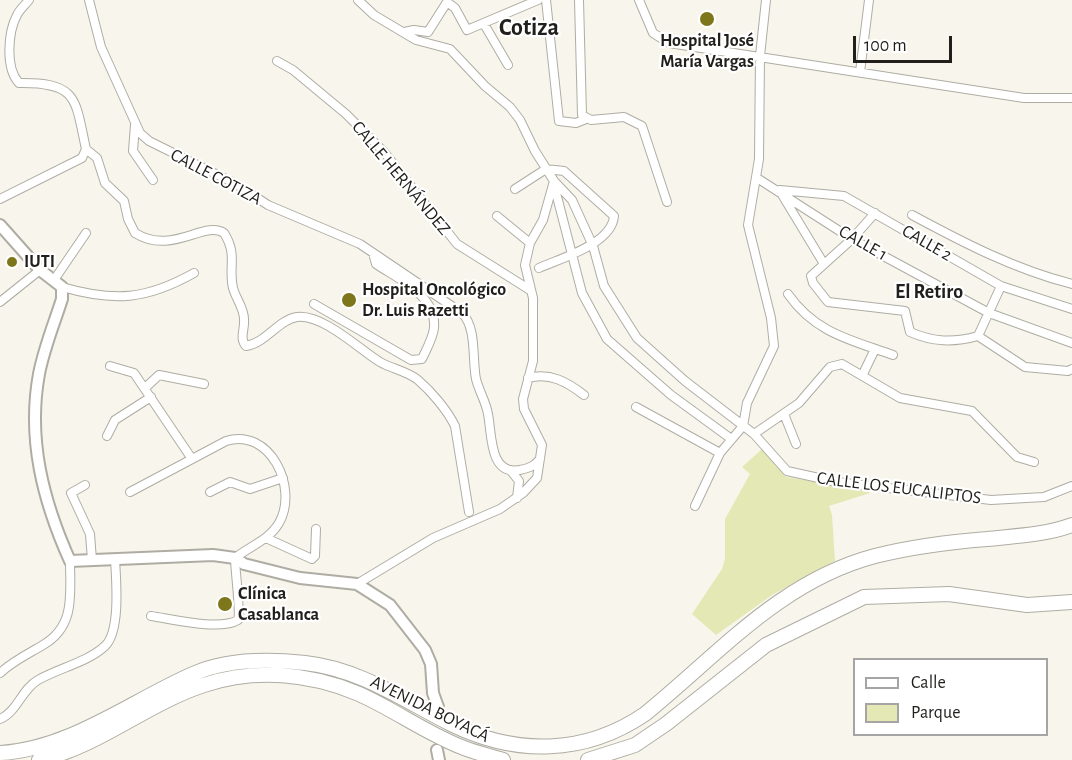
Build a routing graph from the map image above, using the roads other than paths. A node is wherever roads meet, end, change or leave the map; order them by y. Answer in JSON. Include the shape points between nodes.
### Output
{"nodes":[{"id":1,"x":29,"y":0,"type":"edge"},
{"id":2,"x":89,"y":0,"type":"edge"},
{"id":3,"x":358,"y":0,"type":"edge"},
{"id":4,"x":538,"y":0,"type":"edge"},
{"id":5,"x":546,"y":0,"type":"edge"},
{"id":6,"x":579,"y":0,"type":"edge"},
{"id":7,"x":639,"y":0,"type":"edge"},
{"id":8,"x":766,"y":0,"type":"edge"},
{"id":9,"x":869,"y":0,"type":"edge"},
{"id":10,"x":484,"y":24,"type":"junction"},
{"id":11,"x":404,"y":32,"type":"junction"},
{"id":12,"x":760,"y":56,"type":"junction"},
{"id":13,"x":277,"y":61,"type":"dead end"},
{"id":14,"x":508,"y":65,"type":"dead end"},
{"id":15,"x":860,"y":72,"type":"junction"},
{"id":16,"x":1072,"y":98,"type":"edge"},
{"id":17,"x":586,"y":119,"type":"junction"},
{"id":18,"x":135,"y":123,"type":"junction"},
{"id":19,"x":86,"y":149,"type":"junction"},
{"id":20,"x":546,"y":169,"type":"junction"},
{"id":21,"x":757,"y":178,"type":"junction"},
{"id":22,"x":153,"y":180,"type":"dead end"},
{"id":23,"x":554,"y":181,"type":"junction"},
{"id":24,"x":515,"y":189,"type":"dead end"},
{"id":25,"x":779,"y":190,"type":"junction"},
{"id":26,"x":0,"y":199,"type":"edge"},
{"id":27,"x":667,"y":202,"type":"dead end"},
{"id":28,"x":875,"y":213,"type":"junction"},
{"id":29,"x":912,"y":215,"type":"dead end"},
{"id":30,"x":497,"y":216,"type":"dead end"},
{"id":31,"x":0,"y":225,"type":"edge"},
{"id":32,"x":86,"y":232,"type":"dead end"},
{"id":33,"x":852,"y":239,"type":"junction"},
{"id":34,"x":530,"y":243,"type":"junction"},
{"id":35,"x":593,"y":246,"type":"junction"},
{"id":36,"x":374,"y":253,"type":"junction"},
{"id":37,"x":573,"y":253,"type":"junction"},
{"id":38,"x":824,"y":264,"type":"junction"},
{"id":39,"x":539,"y":268,"type":"dead end"},
{"id":40,"x":40,"y":270,"type":"junction"},
{"id":41,"x":194,"y":273,"type":"dead end"},
{"id":42,"x":58,"y":283,"type":"junction"},
{"id":43,"x":1072,"y":284,"type":"edge"},
{"id":44,"x":1001,"y":286,"type":"junction"},
{"id":45,"x":531,"y":290,"type":"junction"},
{"id":46,"x":788,"y":294,"type":"dead end"},
{"id":47,"x":0,"y":302,"type":"edge"},
{"id":48,"x":314,"y":304,"type":"dead end"},
{"id":49,"x":1072,"y":309,"type":"edge"},
{"id":50,"x":989,"y":313,"type":"junction"},
{"id":51,"x":978,"y":336,"type":"junction"},
{"id":52,"x":1072,"y":343,"type":"edge"},
{"id":53,"x":875,"y":349,"type":"junction"},
{"id":54,"x":893,"y":355,"type":"dead end"},
{"id":55,"x":110,"y":366,"type":"dead end"},
{"id":56,"x":1071,"y":373,"type":"edge"},
{"id":57,"x":863,"y":374,"type":"junction"},
{"id":58,"x":528,"y":378,"type":"junction"},
{"id":59,"x":204,"y":384,"type":"dead end"},
{"id":60,"x":144,"y":388,"type":"junction"},
{"id":61,"x":584,"y":394,"type":"dead end"},
{"id":62,"x":150,"y":397,"type":"junction"},
{"id":63,"x":636,"y":407,"type":"dead end"},
{"id":64,"x":784,"y":414,"type":"junction"},
{"id":65,"x":743,"y":426,"type":"junction"},
{"id":66,"x":754,"y":434,"type":"junction"},
{"id":67,"x":107,"y":436,"type":"dead end"},
{"id":68,"x":730,"y":438,"type":"junction"},
{"id":69,"x":796,"y":444,"type":"dead end"},
{"id":70,"x":720,"y":453,"type":"junction"},
{"id":71,"x":192,"y":459,"type":"junction"},
{"id":72,"x":540,"y":459,"type":"junction"},
{"id":73,"x":1034,"y":462,"type":"dead end"},
{"id":74,"x":511,"y":471,"type":"junction"},
{"id":75,"x":283,"y":478,"type":"junction"},
{"id":76,"x":85,"y":484,"type":"dead end"},
{"id":77,"x":1072,"y":486,"type":"edge"},
{"id":78,"x":130,"y":492,"type":"dead end"},
{"id":79,"x":210,"y":492,"type":"dead end"},
{"id":80,"x":517,"y":498,"type":"junction"},
{"id":81,"x":695,"y":506,"type":"dead end"},
{"id":82,"x":470,"y":512,"type":"dead end"},
{"id":83,"x":1072,"y":525,"type":"edge"},
{"id":84,"x":316,"y":529,"type":"dead end"},
{"id":85,"x":266,"y":538,"type":"junction"},
{"id":86,"x":235,"y":558,"type":"junction"},
{"id":87,"x":92,"y":560,"type":"junction"},
{"id":88,"x":115,"y":560,"type":"junction"},
{"id":89,"x":70,"y":561,"type":"junction"},
{"id":90,"x":357,"y":584,"type":"junction"},
{"id":91,"x":1072,"y":602,"type":"edge"},
{"id":92,"x":151,"y":616,"type":"dead end"},
{"id":93,"x":0,"y":673,"type":"edge"},
{"id":94,"x":438,"y":707,"type":"dead end"},
{"id":95,"x":0,"y":719,"type":"edge"},
{"id":96,"x":0,"y":753,"type":"edge"},
{"id":97,"x":39,"y":760,"type":"edge"},
{"id":98,"x":503,"y":760,"type":"edge"},
{"id":99,"x":588,"y":760,"type":"edge"}],
"edges":[{"from":1,"to":19,"type":"street","via":[[12,29],[11,72],[19,83],[49,85],[71,94],[79,108]]},
{"from":2,"to":18,"type":"street","name":"CALLE COTIZA","via":[[100,47]]},
{"from":3,"to":11,"type":"street","via":[[374,15]]},
{"from":4,"to":10,"type":"street"},
{"from":5,"to":17,"type":"street","via":[[559,121],[576,123]]},
{"from":6,"to":17,"type":"street","via":[[581,109]]},
{"from":7,"to":12,"type":"street","via":[[653,33],[669,43]]},
{"from":8,"to":12,"type":"street"},
{"from":9,"to":15,"type":"street"},
{"from":10,"to":11,"type":"street","via":[[467,30],[455,8],[447,2],[428,32]]},
{"from":10,"to":14,"type":"street"},
{"from":11,"to":20,"type":"street","via":[[455,53],[520,120]]},
{"from":12,"to":15,"type":"street"},
{"from":12,"to":21,"type":"street"},
{"from":13,"to":45,"type":"street","name":"CALLE HERNÁNDEZ","via":[[346,114],[384,152],[457,244]]},
{"from":15,"to":16,"type":"street","via":[[1024,98]]},
{"from":17,"to":27,"type":"street","via":[[624,117],[642,126]]},
{"from":18,"to":22,"type":"street","via":[[132,151]]},
{"from":18,"to":36,"type":"street","name":"CALLE COTIZA","via":[[140,133],[155,145],[236,184],[268,205]]},
{"from":19,"to":26,"type":"street","via":[[82,158]]},
{"from":19,"to":82,"type":"street","via":[[97,158],[105,183],[124,201],[130,225],[141,237],[171,241],[206,230],[224,233],[234,254],[232,280],[242,308],[242,338],[246,346],[255,345],[289,320],[306,318],[338,332],[382,363],[417,380],[450,415],[455,426]]},
{"from":20,"to":23,"type":"street"},
{"from":20,"to":24,"type":"street"},
{"from":20,"to":35,"type":"street","via":[[564,171],[575,178],[614,216]]},
{"from":21,"to":25,"type":"street","name":"CALLE 1"},
{"from":21,"to":65,"type":"street","via":[[748,225],[775,340],[747,403]]},
{"from":23,"to":34,"type":"street","via":[[543,220]]},
{"from":23,"to":35,"type":"street","name":"CALLE LOS EUCALIPTOS","via":[[572,200]]},
{"from":23,"to":37,"type":"street"},
{"from":25,"to":28,"type":"street","name":"CALLE 2","via":[[844,196]]},
{"from":25,"to":33,"type":"street","name":"CALLE 1"},
{"from":25,"to":38,"type":"street"},
{"from":28,"to":33,"type":"street"},
{"from":28,"to":44,"type":"street","name":"CALLE 2"},
{"from":29,"to":43,"type":"street","via":[[980,251],[1034,274]]},
{"from":30,"to":34,"type":"street"},
{"from":31,"to":40,"type":"main road"},
{"from":32,"to":42,"type":"street"},
{"from":33,"to":38,"type":"street"},
{"from":33,"to":50,"type":"street","name":"CALLE 1"},
{"from":34,"to":45,"type":"street","via":[[525,266]]},
{"from":35,"to":37,"type":"street"},
{"from":35,"to":65,"type":"street","name":"CALLE LOS EUCALIPTOS","via":[[604,286],[637,338]]},
{"from":36,"to":48,"type":"street","via":[[376,264],[419,294],[432,310],[434,330],[422,359],[411,360]]},
{"from":36,"to":74,"type":"street","name":"CALLE COTIZA","via":[[467,318],[476,381],[488,412],[494,453],[502,466]]},
{"from":37,"to":39,"type":"street"},
{"from":37,"to":68,"type":"street","via":[[582,292],[609,343]]},
{"from":38,"to":51,"type":"street","via":[[812,276],[828,302],[905,311],[910,332],[924,338],[942,341]]},
{"from":40,"to":42,"type":"main road"},
{"from":40,"to":47,"type":"street"},
{"from":41,"to":42,"type":"street","via":[[166,288],[132,297],[111,297]]},
{"from":42,"to":89,"type":"main road","via":[[62,299],[39,374],[36,437],[46,504]]},
{"from":44,"to":49,"type":"street","name":"CALLE 2"},
{"from":44,"to":50,"type":"street"},
{"from":45,"to":58,"type":"street","via":[[533,361]]},
{"from":46,"to":53,"type":"street","via":[[820,328]]},
{"from":50,"to":51,"type":"street"},
{"from":50,"to":52,"type":"street","name":"CALLE 1"},
{"from":51,"to":56,"type":"street","via":[[1025,367]]},
{"from":53,"to":54,"type":"street"},
{"from":53,"to":57,"type":"street"},
{"from":55,"to":60,"type":"street","via":[[130,370]]},
{"from":57,"to":64,"type":"street","via":[[842,364],[830,367],[799,403]]},
{"from":57,"to":73,"type":"street","via":[[900,398],[972,411],[1017,457]]},
{"from":58,"to":61,"type":"street","via":[[554,377]]},
{"from":58,"to":72,"type":"street","via":[[524,409],[542,446]]},
{"from":59,"to":60,"type":"street","via":[[159,375]]},
{"from":60,"to":62,"type":"street"},
{"from":62,"to":67,"type":"street","via":[[115,420]]},
{"from":62,"to":71,"type":"street"},
{"from":63,"to":70,"type":"street"},
{"from":64,"to":66,"type":"street"},
{"from":64,"to":69,"type":"street"},
{"from":65,"to":66,"type":"street","name":"CALLE LOS EUCALIPTOS"},
{"from":65,"to":68,"type":"street"},
{"from":66,"to":77,"type":"street","name":"CALLE LOS EUCALIPTOS","via":[[787,471],[837,482],[991,500],[1044,497]]},
{"from":68,"to":70,"type":"street"},
{"from":70,"to":81,"type":"street"},
{"from":71,"to":75,"type":"street","via":[[226,441],[243,437],[272,456]]},
{"from":71,"to":78,"type":"street"},
{"from":72,"to":74,"type":"street","via":[[531,467]]},
{"from":72,"to":80,"type":"street","via":[[535,482]]},
{"from":74,"to":80,"type":"street","via":[[519,481]]},
{"from":75,"to":79,"type":"street","via":[[250,489],[230,482]]},
{"from":75,"to":85,"type":"street","via":[[282,516]]},
{"from":76,"to":87,"type":"street","via":[[71,493],[90,534]]},
{"from":80,"to":90,"type":"street","via":[[433,538]]},
{"from":83,"to":96,"type":"highway","name":"AVENIDA BOYACÁ","via":[[1047,532],[892,553],[825,576],[742,628],[636,720],[578,745],[552,748],[498,742],[453,725],[362,676],[305,663],[269,661],[217,666],[194,673],[82,729],[31,748]]},
{"from":84,"to":85,"type":"street","via":[[312,559]]},
{"from":85,"to":86,"type":"street"},
{"from":86,"to":88,"type":"main road","via":[[185,555]]},
{"from":86,"to":90,"type":"main road","via":[[244,564],[300,578]]},
{"from":86,"to":92,"type":"street","via":[[238,620],[208,624]]},
{"from":87,"to":88,"type":"main road"},
{"from":87,"to":89,"type":"main road"},
{"from":88,"to":95,"type":"street","via":[[117,596],[109,641],[100,650],[38,680]]},
{"from":89,"to":93,"type":"street","via":[[66,624],[46,644]]},
{"from":90,"to":94,"type":"main road","via":[[394,608],[425,650]]},
{"from":91,"to":99,"type":"highway","via":[[1027,605],[949,594],[864,597],[766,645],[634,745]]},
{"from":97,"to":98,"type":"highway","name":"AVENIDA BOYACÁ","via":[[86,743],[205,684],[275,675],[332,684],[360,694],[463,748]]}]}
